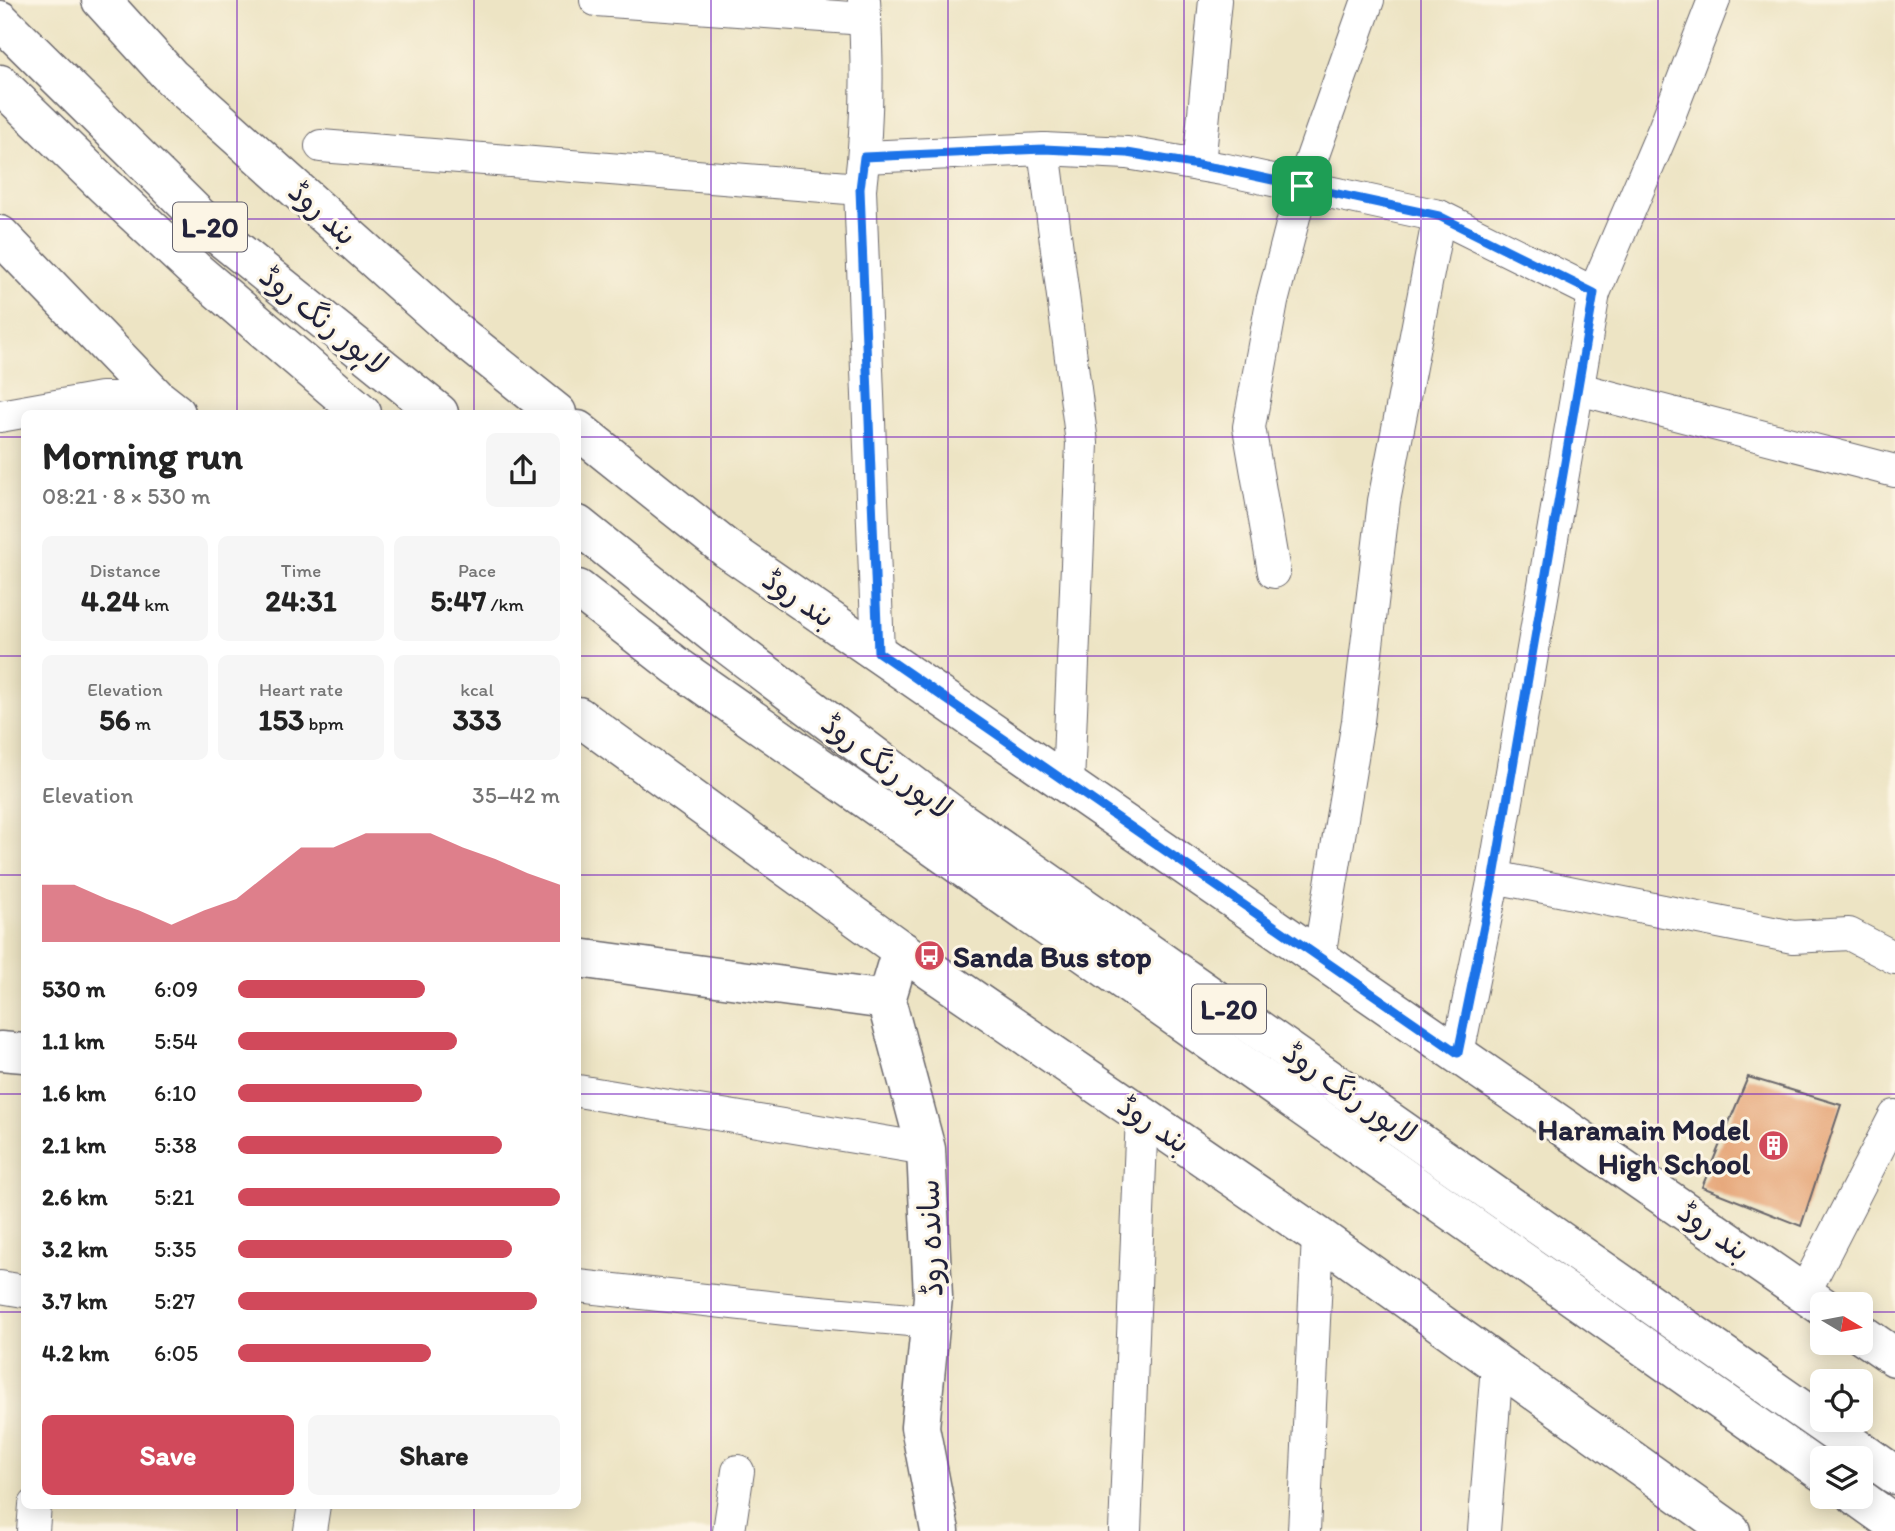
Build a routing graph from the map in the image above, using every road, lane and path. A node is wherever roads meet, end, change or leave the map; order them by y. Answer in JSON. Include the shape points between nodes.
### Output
{"nodes":[{"id":1,"x":101,"y":0,"type":"edge"},
{"id":2,"x":596,"y":0,"type":"edge"},
{"id":3,"x":1215,"y":0,"type":"edge"},
{"id":4,"x":1368,"y":0,"type":"edge"},
{"id":5,"x":1714,"y":0,"type":"edge"},
{"id":6,"x":865,"y":9,"type":"edge"},
{"id":7,"x":0,"y":20,"type":"edge"},
{"id":8,"x":0,"y":84,"type":"edge"},
{"id":9,"x":321,"y":146,"type":"dead end"},
{"id":10,"x":1044,"y":149,"type":"junction"},
{"id":11,"x":864,"y":157,"type":"junction"},
{"id":12,"x":1199,"y":165,"type":"junction"},
{"id":13,"x":1302,"y":186,"type":"junction"},
{"id":14,"x":860,"y":189,"type":"junction"},
{"id":15,"x":1439,"y":216,"type":"junction"},
{"id":16,"x":0,"y":235,"type":"edge"},
{"id":17,"x":1594,"y":293,"type":"junction"},
{"id":18,"x":1579,"y":388,"type":"junction"},
{"id":19,"x":102,"y":405,"type":"edge"},
{"id":20,"x":167,"y":405,"type":"edge"},
{"id":21,"x":56,"y":410,"type":"edge"},
{"id":22,"x":358,"y":410,"type":"edge"},
{"id":23,"x":435,"y":410,"type":"edge"},
{"id":24,"x":553,"y":410,"type":"edge"},
{"id":25,"x":21,"y":414,"type":"edge"},
{"id":26,"x":0,"y":416,"type":"edge"},
{"id":27,"x":581,"y":431,"type":"edge"},
{"id":28,"x":1895,"y":471,"type":"edge"},
{"id":29,"x":581,"y":527,"type":"edge"},
{"id":30,"x":1274,"y":572,"type":"dead end"},
{"id":31,"x":581,"y":591,"type":"edge"},
{"id":32,"x":878,"y":652,"type":"junction"},
{"id":33,"x":581,"y":718,"type":"edge"},
{"id":34,"x":1068,"y":784,"type":"junction"},
{"id":35,"x":1494,"y":877,"type":"junction"},
{"id":36,"x":901,"y":950,"type":"junction"},
{"id":37,"x":1319,"y":957,"type":"junction"},
{"id":38,"x":581,"y":958,"type":"edge"},
{"id":39,"x":1895,"y":958,"type":"edge"},
{"id":40,"x":886,"y":1000,"type":"junction"},
{"id":41,"x":0,"y":1051,"type":"edge"},
{"id":42,"x":21,"y":1053,"type":"edge"},
{"id":43,"x":1458,"y":1053,"type":"junction"},
{"id":44,"x":581,"y":1092,"type":"edge"},
{"id":45,"x":1142,"y":1115,"type":"junction"},
{"id":46,"x":1895,"y":1116,"type":"edge"},
{"id":47,"x":926,"y":1149,"type":"junction"},
{"id":48,"x":1318,"y":1236,"type":"junction"},
{"id":49,"x":581,"y":1286,"type":"edge"},
{"id":50,"x":0,"y":1287,"type":"edge"},
{"id":51,"x":21,"y":1290,"type":"edge"},
{"id":52,"x":1817,"y":1292,"type":"edge"},
{"id":53,"x":1810,"y":1298,"type":"edge"},
{"id":54,"x":932,"y":1322,"type":"junction"},
{"id":55,"x":1873,"y":1342,"type":"edge"},
{"id":56,"x":1895,"y":1357,"type":"edge"},
{"id":57,"x":1497,"y":1366,"type":"junction"},
{"id":58,"x":1810,"y":1464,"type":"edge"},
{"id":59,"x":738,"y":1471,"type":"dead end"},
{"id":60,"x":1895,"y":1475,"type":"edge"},
{"id":61,"x":1873,"y":1508,"type":"edge"},
{"id":62,"x":35,"y":1509,"type":"edge"},
{"id":63,"x":313,"y":1509,"type":"edge"},
{"id":64,"x":1895,"y":1524,"type":"edge"},
{"id":65,"x":33,"y":1531,"type":"edge"},
{"id":66,"x":310,"y":1531,"type":"edge"},
{"id":67,"x":729,"y":1531,"type":"edge"},
{"id":68,"x":940,"y":1531,"type":"edge"},
{"id":69,"x":1125,"y":1531,"type":"edge"},
{"id":70,"x":1304,"y":1531,"type":"edge"},
{"id":71,"x":1484,"y":1531,"type":"edge"},
{"id":72,"x":1731,"y":1531,"type":"edge"}],
"edges":[{"from":1,"to":24,"type":"main road","name":"بند روڈ","via":[[182,86],[450,327]]},
{"from":2,"to":6,"type":"street"},
{"from":3,"to":12,"type":"street"},
{"from":4,"to":13,"type":"street"},
{"from":5,"to":17,"type":"street"},
{"from":6,"to":11,"type":"street"},
{"from":7,"to":23,"type":"main road","name":"لاہور رنگ روڈ","number":"L-20","via":[[218,235]]},
{"from":8,"to":22,"type":"main road","name":"لاہور رنگ روڈ","number":"L-20","via":[[197,272]]},
{"from":9,"to":14,"type":"street"},
{"from":10,"to":11,"type":"street"},
{"from":10,"to":12,"type":"street","via":[[1127,153]]},
{"from":10,"to":34,"type":"street","via":[[1082,443]]},
{"from":11,"to":14,"type":"street"},
{"from":12,"to":13,"type":"street"},
{"from":13,"to":15,"type":"street"},
{"from":13,"to":30,"type":"street","via":[[1272,302],[1250,427]]},
{"from":14,"to":32,"type":"street"},
{"from":15,"to":17,"type":"street"},
{"from":15,"to":37,"type":"street","via":[[1384,501],[1358,721]]},
{"from":16,"to":20,"type":"main road"},
{"from":17,"to":18,"type":"street"},
{"from":18,"to":28,"type":"street"},
{"from":18,"to":35,"type":"street"},
{"from":19,"to":20,"type":"street"},
{"from":19,"to":21,"type":"street"},
{"from":25,"to":26,"type":"street"},
{"from":27,"to":32,"type":"main road","name":"بند روڈ","via":[[727,549]]},
{"from":29,"to":60,"type":"main road","name":"لاہور رنگ روڈ","number":"L-20","via":[[959,820]]},
{"from":31,"to":58,"type":"main road","name":"لاہور رنگ روڈ","number":"L-20","via":[[678,667]]},
{"from":32,"to":34,"type":"main road","name":"بند روڈ"},
{"from":33,"to":36,"type":"main road","name":"بند روڈ"},
{"from":34,"to":37,"type":"main road","name":"بند روڈ"},
{"from":35,"to":39,"type":"street","via":[[1793,937],[1849,934]]},
{"from":35,"to":43,"type":"street"},
{"from":36,"to":40,"type":"main road"},
{"from":36,"to":45,"type":"main road","name":"بند روڈ"},
{"from":37,"to":43,"type":"main road","name":"بند روڈ"},
{"from":38,"to":40,"type":"main road"},
{"from":40,"to":47,"type":"main road","name":"ساندہ روڈ"},
{"from":41,"to":42,"type":"main road"},
{"from":43,"to":53,"type":"main road","name":"بند روڈ"},
{"from":44,"to":47,"type":"street"},
{"from":45,"to":48,"type":"main road","name":"بند روڈ"},
{"from":45,"to":69,"type":"street"},
{"from":46,"to":52,"type":"street"},
{"from":47,"to":54,"type":"main road","name":"ساندہ روڈ"},
{"from":48,"to":57,"type":"main road","name":"بند روڈ"},
{"from":48,"to":70,"type":"street"},
{"from":49,"to":54,"type":"street"},
{"from":50,"to":51,"type":"street"},
{"from":54,"to":68,"type":"main road","name":"ساندہ روڈ","via":[[920,1427]]},
{"from":55,"to":56,"type":"main road"},
{"from":57,"to":71,"type":"street"},
{"from":57,"to":72,"type":"main road","name":"بند روڈ"},
{"from":59,"to":67,"type":"street"},
{"from":61,"to":64,"type":"main road"},
{"from":62,"to":65,"type":"street"},
{"from":63,"to":66,"type":"street"}]}
